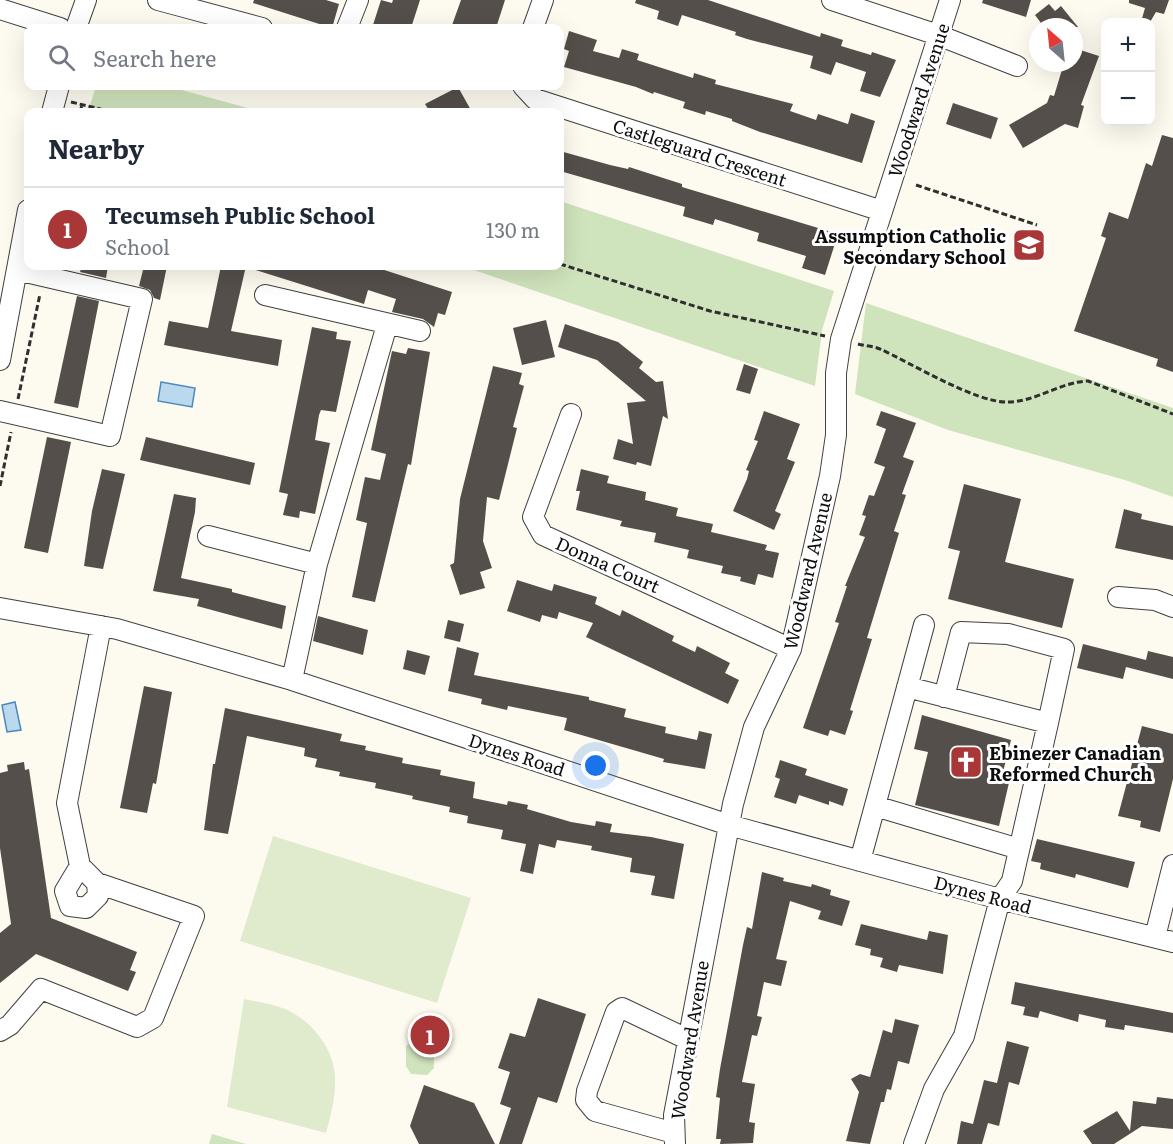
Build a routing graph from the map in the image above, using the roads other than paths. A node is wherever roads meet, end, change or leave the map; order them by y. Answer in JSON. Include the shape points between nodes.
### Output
{"nodes":[{"id":1,"x":86,"y":0,"type":"edge"},
{"id":2,"x":158,"y":0,"type":"edge"},
{"id":3,"x":358,"y":0,"type":"edge"},
{"id":4,"x":543,"y":0,"type":"edge"},
{"id":5,"x":832,"y":0,"type":"edge"},
{"id":6,"x":950,"y":0,"type":"edge"},
{"id":7,"x":12,"y":8,"type":"edge"},
{"id":8,"x":50,"y":24,"type":"edge"},
{"id":9,"x":77,"y":24,"type":"edge"},
{"id":10,"x":247,"y":24,"type":"edge"},
{"id":11,"x":349,"y":24,"type":"edge"},
{"id":12,"x":534,"y":24,"type":"edge"},
{"id":13,"x":938,"y":35,"type":"junction"},
{"id":14,"x":1017,"y":66,"type":"dead end"},
{"id":15,"x":58,"y":90,"type":"edge"},
{"id":16,"x":527,"y":90,"type":"edge"},
{"id":17,"x":53,"y":108,"type":"edge"},
{"id":18,"x":563,"y":108,"type":"edge"},
{"id":19,"x":564,"y":108,"type":"edge"},
{"id":20,"x":882,"y":211,"type":"junction"},
{"id":21,"x":24,"y":232,"type":"edge"},
{"id":22,"x":17,"y":270,"type":"junction"},
{"id":23,"x":265,"y":294,"type":"dead end"},
{"id":24,"x":4,"y":308,"type":"edge"},
{"id":25,"x":387,"y":325,"type":"junction"},
{"id":26,"x":420,"y":331,"type":"dead end"},
{"id":27,"x":0,"y":360,"type":"edge"},
{"id":28,"x":14,"y":414,"type":"edge"},
{"id":29,"x":571,"y":414,"type":"dead end"},
{"id":30,"x":87,"y":417,"type":"dead end"},
{"id":31,"x":208,"y":536,"type":"dead end"},
{"id":32,"x":317,"y":564,"type":"junction"},
{"id":33,"x":1118,"y":597,"type":"dead end"},
{"id":34,"x":1173,"y":607,"type":"edge"},
{"id":35,"x":0,"y":608,"type":"edge"},
{"id":36,"x":924,"y":625,"type":"dead end"},
{"id":37,"x":101,"y":626,"type":"junction"},
{"id":38,"x":790,"y":649,"type":"junction"},
{"id":39,"x":292,"y":680,"type":"junction"},
{"id":40,"x":907,"y":687,"type":"junction"},
{"id":41,"x":944,"y":697,"type":"junction"},
{"id":42,"x":1048,"y":723,"type":"junction"},
{"id":43,"x":875,"y":806,"type":"junction"},
{"id":44,"x":729,"y":825,"type":"junction"},
{"id":45,"x":1019,"y":849,"type":"junction"},
{"id":46,"x":860,"y":861,"type":"junction"},
{"id":47,"x":1173,"y":865,"type":"edge"},
{"id":48,"x":80,"y":866,"type":"junction"},
{"id":49,"x":97,"y":883,"type":"junction"},
{"id":50,"x":1000,"y":899,"type":"junction"},
{"id":51,"x":1164,"y":939,"type":"edge"},
{"id":52,"x":0,"y":1031,"type":"edge"},
{"id":53,"x":687,"y":1039,"type":"junction"},
{"id":54,"x":674,"y":1139,"type":"edge"},
{"id":55,"x":914,"y":1144,"type":"edge"}],
"edges":[{"from":1,"to":9,"type":"street"},
{"from":2,"to":10,"type":"street"},
{"from":3,"to":11,"type":"street"},
{"from":4,"to":12,"type":"street"},
{"from":5,"to":13,"type":"street"},
{"from":6,"to":13,"type":"street","name":"Woodward Avenue"},
{"from":7,"to":8,"type":"street"},
{"from":13,"to":14,"type":"street"},
{"from":13,"to":20,"type":"street","name":"Woodward Avenue"},
{"from":15,"to":17,"type":"street"},
{"from":16,"to":18,"type":"street","name":"Castleguard Crescent","via":[[535,99]]},
{"from":19,"to":20,"type":"street","name":"Castleguard Crescent"},
{"from":20,"to":38,"type":"street","name":"Woodward Avenue","via":[[841,339],[830,476]]},
{"from":21,"to":22,"type":"street"},
{"from":22,"to":24,"type":"street"},
{"from":22,"to":28,"type":"street","via":[[142,298],[110,436]]},
{"from":23,"to":25,"type":"street"},
{"from":24,"to":27,"type":"street"},
{"from":25,"to":26,"type":"street"},
{"from":25,"to":32,"type":"street"},
{"from":28,"to":30,"type":"street","via":[[42,408]]},
{"from":29,"to":38,"type":"street","name":"Donna Court","via":[[533,517],[543,535]]},
{"from":31,"to":32,"type":"street"},
{"from":32,"to":39,"type":"street"},
{"from":33,"to":34,"type":"street","via":[[1155,600]]},
{"from":35,"to":37,"type":"street","name":"Dynes Road"},
{"from":36,"to":40,"type":"street"},
{"from":37,"to":39,"type":"street","name":"Dynes Road"},
{"from":37,"to":48,"type":"street","via":[[67,803]]},
{"from":38,"to":44,"type":"street","name":"Woodward Avenue","via":[[754,727]]},
{"from":39,"to":44,"type":"street","name":"Dynes Road"},
{"from":40,"to":41,"type":"street"},
{"from":40,"to":43,"type":"street"},
{"from":41,"to":42,"type":"street"},
{"from":41,"to":42,"type":"street","via":[[960,632],[1008,634],[1064,649]]},
{"from":42,"to":45,"type":"street"},
{"from":43,"to":45,"type":"street"},
{"from":43,"to":46,"type":"street"},
{"from":44,"to":46,"type":"street","name":"Dynes Road"},
{"from":44,"to":53,"type":"street","name":"Woodward Avenue"},
{"from":45,"to":50,"type":"street","via":[[1012,881]]},
{"from":46,"to":50,"type":"street","name":"Dynes Road"},
{"from":47,"to":51,"type":"street"},
{"from":48,"to":49,"type":"street"},
{"from":48,"to":49,"type":"street","via":[[65,891],[70,906],[86,908],[98,896]]},
{"from":49,"to":52,"type":"street","via":[[194,916],[153,1018],[137,1027],[41,989]]},
{"from":50,"to":51,"type":"street","name":"Dynes Road"},
{"from":50,"to":55,"type":"street","via":[[964,1036],[934,1089]]},
{"from":53,"to":54,"type":"street","name":"Woodward Avenue","via":[[674,1115]]},
{"from":53,"to":54,"type":"street","via":[[622,1008],[616,1012],[587,1091],[586,1100],[595,1111]]}]}
